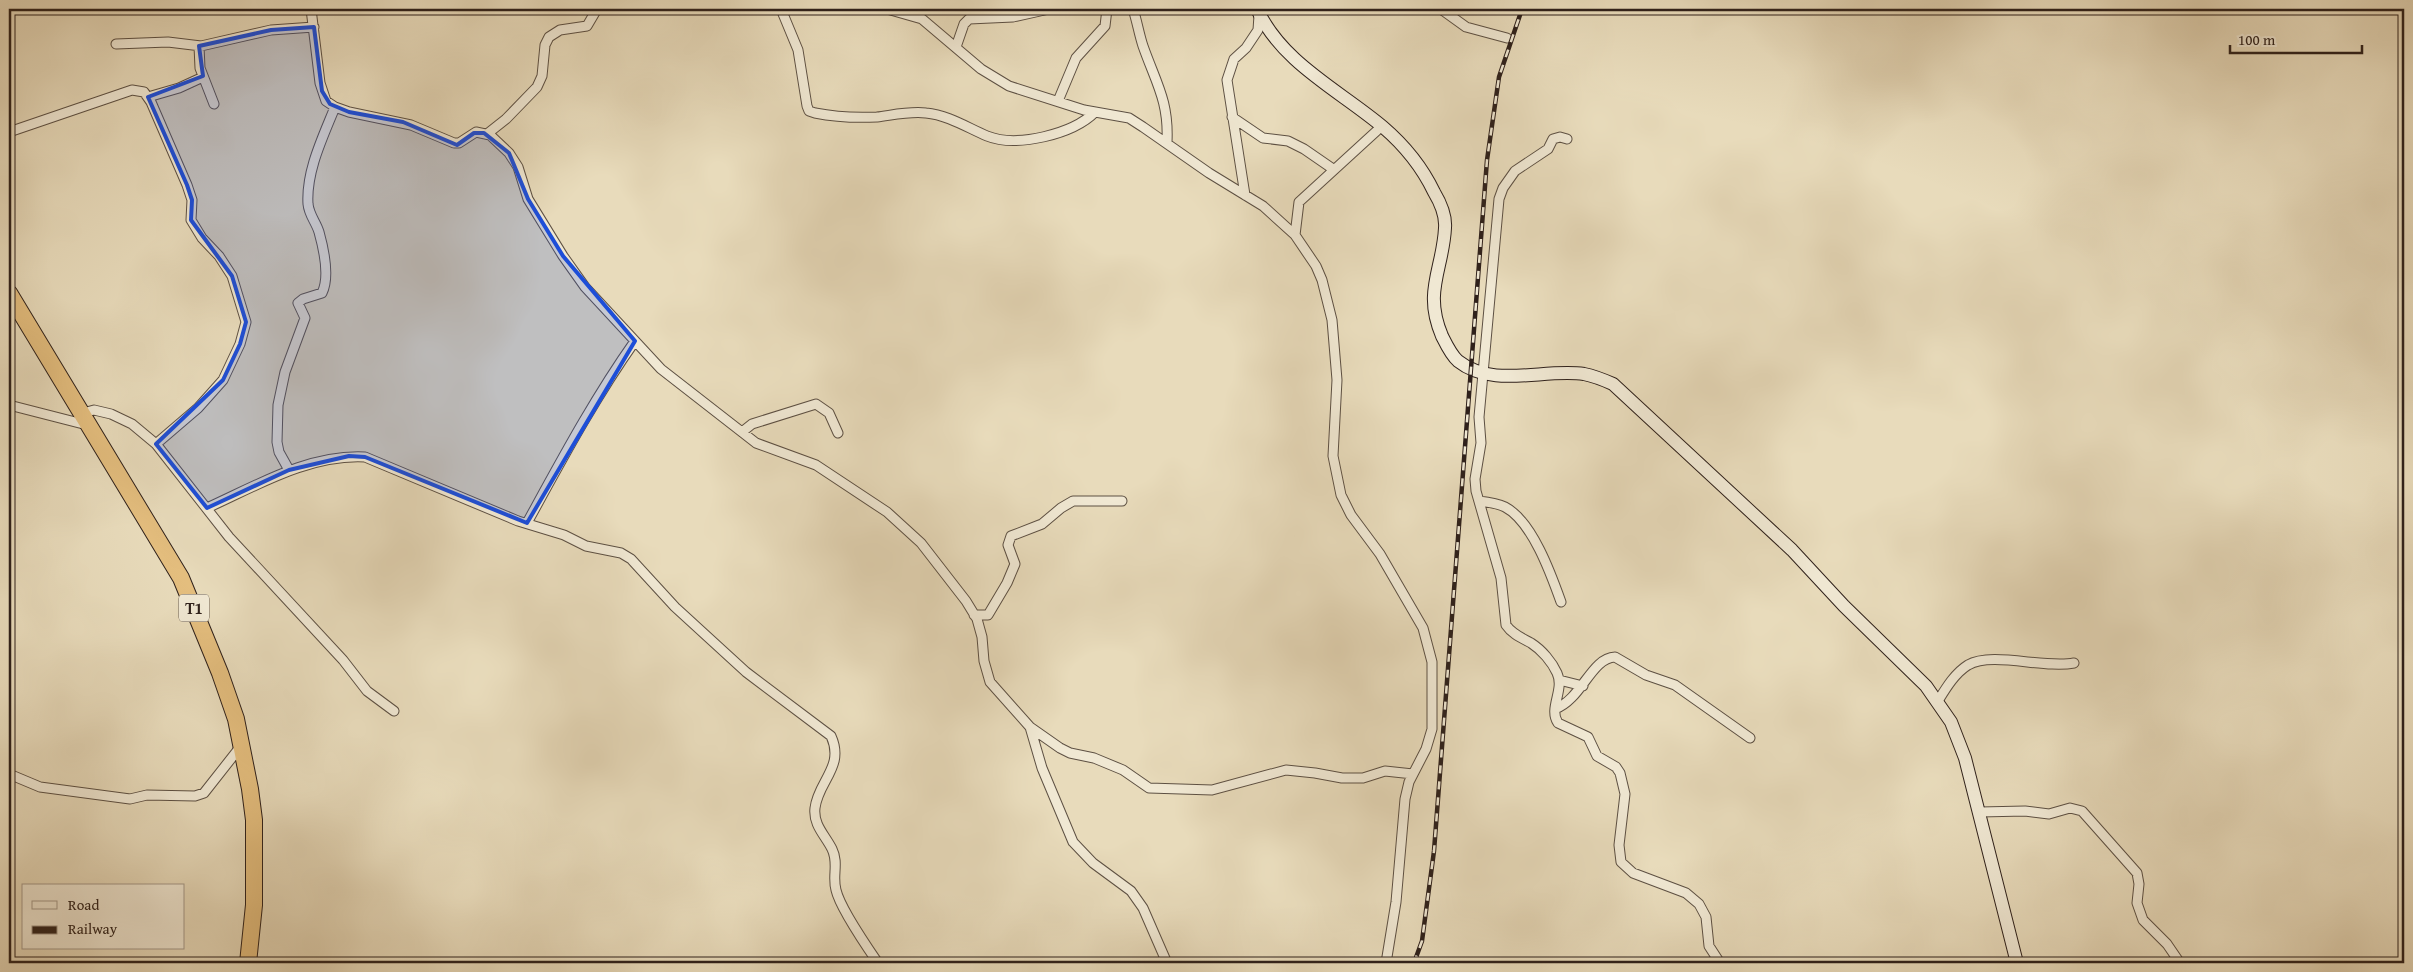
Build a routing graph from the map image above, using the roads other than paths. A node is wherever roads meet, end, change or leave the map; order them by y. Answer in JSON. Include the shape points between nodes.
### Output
{"nodes":[{"id":1,"x":311,"y":9,"type":"edge"},
{"id":2,"x":597,"y":9,"type":"edge"},
{"id":3,"x":781,"y":9,"type":"edge"},
{"id":4,"x":887,"y":9,"type":"edge"},
{"id":5,"x":1049,"y":9,"type":"edge"},
{"id":6,"x":1106,"y":9,"type":"edge"},
{"id":7,"x":1133,"y":9,"type":"edge"},
{"id":8,"x":1441,"y":9,"type":"edge"},
{"id":9,"x":1258,"y":12,"type":"edge"},
{"id":10,"x":985,"y":13,"type":"edge"},
{"id":11,"x":314,"y":28,"type":"junction"},
{"id":12,"x":1507,"y":38,"type":"dead end"},
{"id":13,"x":116,"y":44,"type":"dead end"},
{"id":14,"x":199,"y":46,"type":"junction"},
{"id":15,"x":956,"y":47,"type":"junction"},
{"id":16,"x":203,"y":76,"type":"junction"},
{"id":17,"x":148,"y":97,"type":"junction"},
{"id":18,"x":1058,"y":101,"type":"junction"},
{"id":19,"x":214,"y":104,"type":"dead end"},
{"id":20,"x":335,"y":107,"type":"junction"},
{"id":21,"x":1095,"y":112,"type":"junction"},
{"id":22,"x":1232,"y":118,"type":"junction"},
{"id":23,"x":1382,"y":126,"type":"junction"},
{"id":24,"x":9,"y":132,"type":"edge"},
{"id":25,"x":487,"y":134,"type":"junction"},
{"id":26,"x":1568,"y":139,"type":"dead end"},
{"id":27,"x":1167,"y":142,"type":"junction"},
{"id":28,"x":1333,"y":170,"type":"junction"},
{"id":29,"x":1245,"y":195,"type":"junction"},
{"id":30,"x":1295,"y":235,"type":"junction"},
{"id":31,"x":9,"y":293,"type":"edge"},
{"id":32,"x":635,"y":341,"type":"junction"},
{"id":33,"x":1484,"y":372,"type":"junction"},
{"id":34,"x":9,"y":406,"type":"edge"},
{"id":35,"x":87,"y":420,"type":"junction"},
{"id":36,"x":742,"y":432,"type":"junction"},
{"id":37,"x":838,"y":433,"type":"dead end"},
{"id":38,"x":156,"y":444,"type":"junction"},
{"id":39,"x":289,"y":470,"type":"junction"},
{"id":40,"x":1122,"y":501,"type":"dead end"},
{"id":41,"x":1479,"y":501,"type":"junction"},
{"id":42,"x":207,"y":508,"type":"junction"},
{"id":43,"x":527,"y":523,"type":"junction"},
{"id":44,"x":1561,"y":602,"type":"dead end"},
{"id":45,"x":974,"y":615,"type":"junction"},
{"id":46,"x":2074,"y":663,"type":"dead end"},
{"id":47,"x":1559,"y":680,"type":"junction"},
{"id":48,"x":1583,"y":686,"type":"junction"},
{"id":49,"x":1938,"y":700,"type":"junction"},
{"id":50,"x":1555,"y":709,"type":"junction"},
{"id":51,"x":394,"y":711,"type":"dead end"},
{"id":52,"x":1030,"y":727,"type":"junction"},
{"id":53,"x":1750,"y":738,"type":"dead end"},
{"id":54,"x":241,"y":746,"type":"junction"},
{"id":55,"x":9,"y":774,"type":"edge"},
{"id":56,"x":1413,"y":774,"type":"junction"},
{"id":57,"x":1980,"y":812,"type":"junction"},
{"id":58,"x":248,"y":963,"type":"edge"},
{"id":59,"x":878,"y":963,"type":"edge"},
{"id":60,"x":1167,"y":963,"type":"edge"},
{"id":61,"x":1386,"y":963,"type":"edge"},
{"id":62,"x":1720,"y":963,"type":"edge"},
{"id":63,"x":2017,"y":963,"type":"edge"},
{"id":64,"x":2180,"y":963,"type":"edge"}],
"edges":[{"from":1,"to":11,"type":"street"},
{"from":2,"to":25,"type":"street","via":[[587,26],[560,30],[549,37],[537,87]]},
{"from":3,"to":21,"type":"street","via":[[798,50],[807,106],[815,113],[858,117],[926,113],[1000,139],[1051,136],[1076,127]]},
{"from":4,"to":15,"type":"street","via":[[922,19]]},
{"from":5,"to":10,"type":"street","via":[[1026,15]]},
{"from":6,"to":18,"type":"street","via":[[1104,26],[1076,58]]},
{"from":7,"to":27,"type":"street","via":[[1166,108]]},
{"from":8,"to":12,"type":"street","via":[[1466,27]]},
{"from":9,"to":22,"type":"street","via":[[1258,30],[1231,65],[1227,80]]},
{"from":9,"to":23,"type":"street","via":[[1285,50]]},
{"from":10,"to":15,"type":"street","via":[[964,24]]},
{"from":11,"to":14,"type":"street","via":[[271,30]]},
{"from":11,"to":20,"type":"street","via":[[322,91],[326,101]]},
{"from":13,"to":14,"type":"street","via":[[155,42]]},
{"from":14,"to":16,"type":"street"},
{"from":15,"to":18,"type":"street","via":[[981,69],[1009,86]]},
{"from":16,"to":17,"type":"street","via":[[179,88]]},
{"from":16,"to":19,"type":"street"},
{"from":17,"to":24,"type":"street","via":[[138,90],[124,92]]},
{"from":17,"to":38,"type":"street","via":[[187,185],[192,200],[191,220],[232,276],[246,322],[240,344],[223,380],[198,408]]},
{"from":18,"to":21,"type":"street"},
{"from":20,"to":25,"type":"street","via":[[403,122],[454,143],[476,132]]},
{"from":20,"to":39,"type":"street","via":[[313,164],[308,188],[311,218],[322,246],[326,284],[322,293],[298,303],[305,318],[285,372],[278,405],[277,442]]},
{"from":21,"to":27,"type":"street","via":[[1129,118]]},
{"from":22,"to":28,"type":"street","via":[[1263,138],[1288,141],[1304,148]]},
{"from":22,"to":29,"type":"street"},
{"from":23,"to":28,"type":"street"},
{"from":23,"to":33,"type":"street","via":[[1419,166],[1436,194],[1442,213],[1445,227],[1433,294],[1441,332],[1455,358]]},
{"from":25,"to":32,"type":"street","via":[[499,141],[514,160],[528,199],[585,287]]},
{"from":26,"to":33,"type":"street","via":[[1553,139],[1548,149],[1515,171],[1500,194]]},
{"from":27,"to":29,"type":"street"},
{"from":28,"to":30,"type":"street","via":[[1299,202]]},
{"from":29,"to":30,"type":"street","via":[[1263,206]]},
{"from":30,"to":56,"type":"street","via":[[1322,280],[1332,320],[1337,380],[1333,449],[1341,495],[1418,620],[1431,654],[1432,729],[1426,750]]},
{"from":31,"to":35,"type":"highway","number":"T1"},
{"from":32,"to":36,"type":"street","via":[[672,379]]},
{"from":32,"to":43,"type":"street","via":[[614,370]]},
{"from":33,"to":41,"type":"street","via":[[1479,417],[1481,452],[1475,479]]},
{"from":33,"to":49,"type":"street","via":[[1510,376],[1582,374],[1613,384],[1792,550]]},
{"from":34,"to":35,"type":"street","via":[[66,422]]},
{"from":35,"to":38,"type":"street","via":[[94,410],[111,414],[132,424]]},
{"from":35,"to":54,"type":"highway","number":"T1","via":[[181,578],[220,673],[236,719]]},
{"from":36,"to":37,"type":"street","via":[[752,424],[816,404],[831,416]]},
{"from":36,"to":45,"type":"street","via":[[764,447],[816,465],[900,521],[926,549]]},
{"from":38,"to":42,"type":"street"},
{"from":39,"to":42,"type":"street"},
{"from":39,"to":43,"type":"street","via":[[349,456],[365,457],[453,496]]},
{"from":40,"to":45,"type":"street","via":[[1073,501],[1042,524],[1011,536],[1008,545],[1015,564],[1008,583],[988,615]]},
{"from":41,"to":44,"type":"street","via":[[1506,507],[1517,516],[1543,557]]},
{"from":41,"to":47,"type":"street","via":[[1501,578],[1506,625],[1542,652]]},
{"from":42,"to":51,"type":"street","via":[[229,537],[343,660],[367,691]]},
{"from":43,"to":59,"type":"street","via":[[631,559],[675,606],[746,672],[831,736],[835,756],[831,774],[815,807],[817,825],[836,858],[834,880],[838,898]]},
{"from":45,"to":52,"type":"street","via":[[990,682]]},
{"from":46,"to":49,"type":"street","via":[[2052,666],[2018,660],[1980,661],[1968,665],[1957,675]]},
{"from":47,"to":48,"type":"street"},
{"from":47,"to":50,"type":"street"},
{"from":48,"to":50,"type":"street","via":[[1569,702]]},
{"from":48,"to":53,"type":"street","via":[[1603,660],[1615,656],[1646,676],[1674,685]]},
{"from":49,"to":57,"type":"street","via":[[1952,722],[1964,752]]},
{"from":50,"to":62,"type":"street","via":[[1558,723],[1588,737],[1597,756],[1620,773],[1625,794],[1619,844],[1621,862],[1633,873],[1681,890],[1695,900],[1706,917],[1709,946]]},
{"from":52,"to":56,"type":"street","via":[[1060,748],[1123,770],[1149,788],[1212,790],[1286,770],[1342,778],[1363,778],[1385,771]]},
{"from":52,"to":60,"type":"street","via":[[1042,768],[1073,842],[1088,859],[1131,891],[1143,908]]},
{"from":54,"to":55,"type":"street","via":[[204,793],[195,796],[130,798],[99,795],[40,787]]},
{"from":54,"to":58,"type":"highway","number":"T1","via":[[254,820],[254,905]]},
{"from":56,"to":61,"type":"street","via":[[1405,800],[1395,911]]},
{"from":57,"to":63,"type":"street"},
{"from":57,"to":64,"type":"street","via":[[2049,814],[2070,808],[2082,812],[2137,873],[2138,903],[2143,920],[2168,944]]}]}
